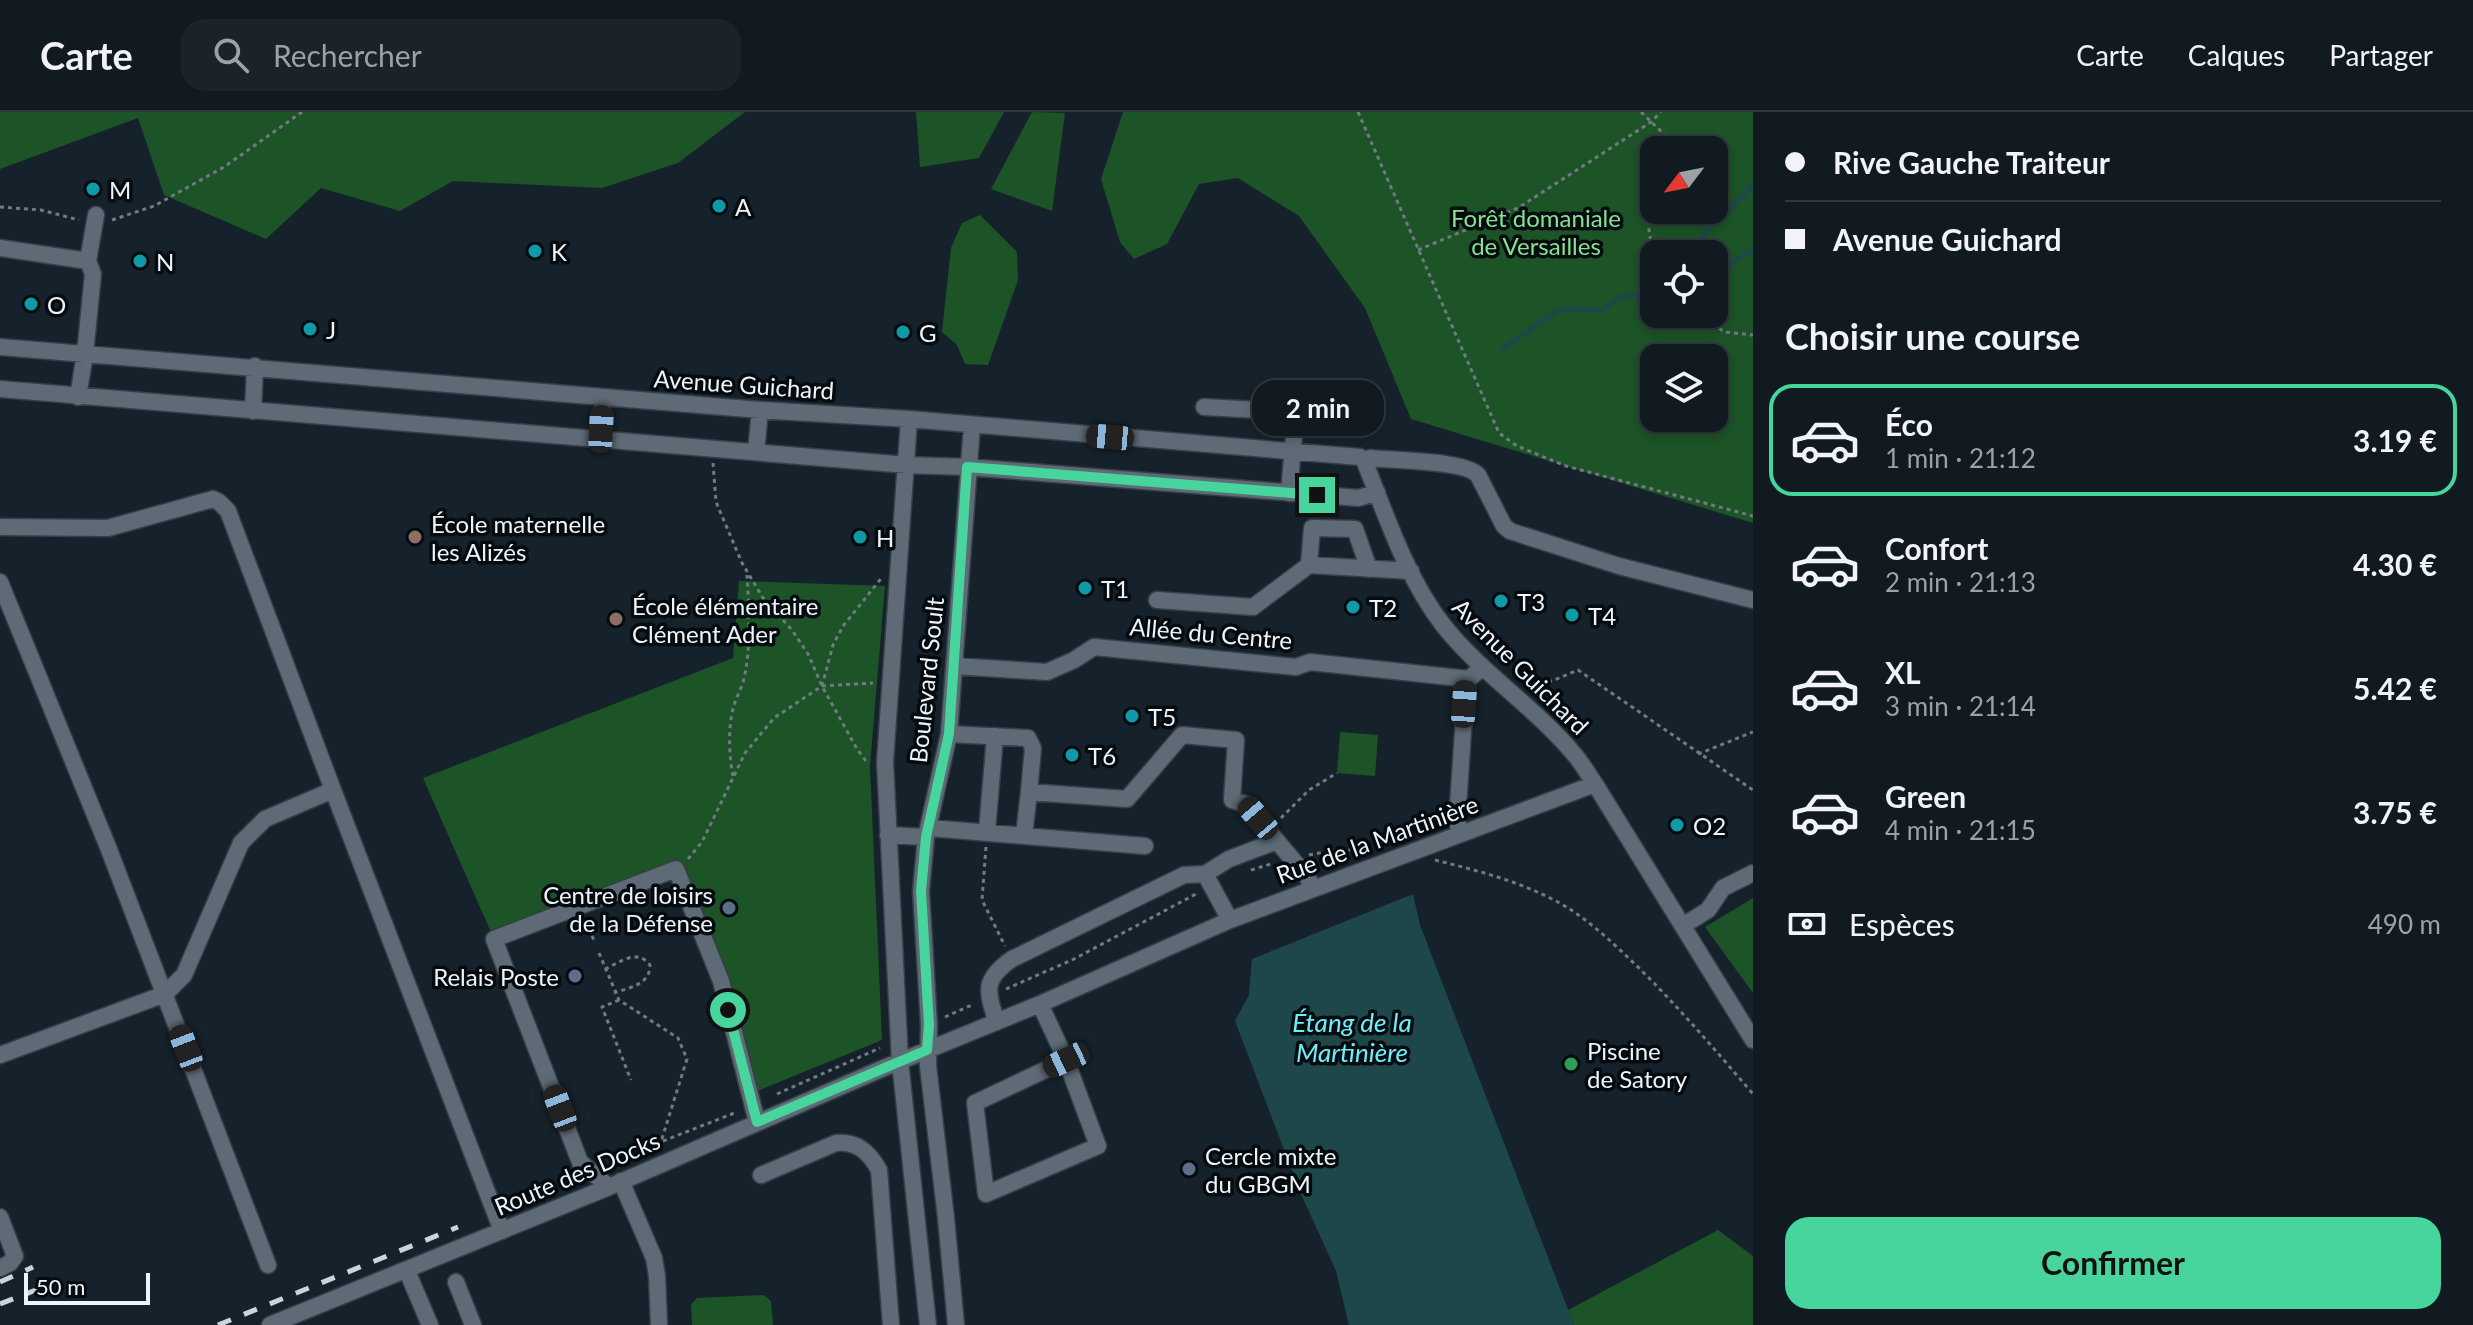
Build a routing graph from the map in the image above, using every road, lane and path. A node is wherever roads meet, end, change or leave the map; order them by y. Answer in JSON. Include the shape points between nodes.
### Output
{"nodes":[{"id":1,"x":302,"y":112,"type":"edge"},
{"id":2,"x":1358,"y":112,"type":"edge"},
{"id":3,"x":1641,"y":112,"type":"edge"},
{"id":4,"x":1661,"y":112,"type":"edge"},
{"id":5,"x":1651,"y":122,"type":"junction"},
{"id":6,"x":1666,"y":136,"type":"edge"},
{"id":7,"x":0,"y":207,"type":"edge"},
{"id":8,"x":95,"y":221,"type":"junction"},
{"id":9,"x":0,"y":248,"type":"edge"},
{"id":10,"x":1418,"y":250,"type":"junction"},
{"id":11,"x":88,"y":261,"type":"junction"},
{"id":12,"x":1719,"y":328,"type":"edge"},
{"id":13,"x":1753,"y":335,"type":"edge"},
{"id":14,"x":0,"y":347,"type":"edge"},
{"id":15,"x":85,"y":354,"type":"junction"},
{"id":16,"x":255,"y":366,"type":"junction"},
{"id":17,"x":0,"y":389,"type":"edge"},
{"id":18,"x":78,"y":397,"type":"junction"},
{"id":19,"x":603,"y":397,"type":"junction"},
{"id":20,"x":1204,"y":407,"type":"dead end"},
{"id":21,"x":760,"y":410,"type":"junction"},
{"id":22,"x":253,"y":411,"type":"junction"},
{"id":23,"x":909,"y":419,"type":"junction"},
{"id":24,"x":972,"y":425,"type":"junction"},
{"id":25,"x":600,"y":440,"type":"junction"},
{"id":26,"x":713,"y":449,"type":"junction"},
{"id":27,"x":756,"y":452,"type":"junction"},
{"id":28,"x":1293,"y":452,"type":"junction"},
{"id":29,"x":1364,"y":460,"type":"junction"},
{"id":30,"x":907,"y":465,"type":"junction"},
{"id":31,"x":967,"y":467,"type":"junction"},
{"id":32,"x":1377,"y":492,"type":"junction"},
{"id":33,"x":1289,"y":493,"type":"junction"},
{"id":34,"x":1753,"y":516,"type":"edge"},
{"id":35,"x":0,"y":527,"type":"edge"},
{"id":36,"x":899,"y":564,"type":"junction"},
{"id":37,"x":1309,"y":565,"type":"junction"},
{"id":38,"x":1369,"y":569,"type":"junction"},
{"id":39,"x":747,"y":571,"type":"junction"},
{"id":40,"x":1411,"y":571,"type":"junction"},
{"id":41,"x":0,"y":582,"type":"edge"},
{"id":42,"x":1157,"y":600,"type":"dead end"},
{"id":43,"x":1753,"y":600,"type":"edge"},
{"id":44,"x":955,"y":666,"type":"junction"},
{"id":45,"x":1483,"y":667,"type":"junction"},
{"id":46,"x":1469,"y":679,"type":"junction"},
{"id":47,"x":889,"y":683,"type":"junction"},
{"id":48,"x":1501,"y":683,"type":"junction"},
{"id":49,"x":822,"y":686,"type":"junction"},
{"id":50,"x":1753,"y":732,"type":"edge"},
{"id":51,"x":949,"y":734,"type":"junction"},
{"id":52,"x":995,"y":736,"type":"junction"},
{"id":53,"x":1698,"y":754,"type":"junction"},
{"id":54,"x":1337,"y":773,"type":"dead end"},
{"id":55,"x":733,"y":777,"type":"junction"},
{"id":56,"x":885,"y":780,"type":"junction"},
{"id":57,"x":1595,"y":784,"type":"junction"},
{"id":58,"x":333,"y":790,"type":"junction"},
{"id":59,"x":1753,"y":790,"type":"edge"},
{"id":60,"x":1029,"y":792,"type":"junction"},
{"id":61,"x":987,"y":831,"type":"junction"},
{"id":62,"x":928,"y":832,"type":"junction"},
{"id":63,"x":1460,"y":834,"type":"junction"},
{"id":64,"x":888,"y":835,"type":"junction"},
{"id":65,"x":1024,"y":835,"type":"junction"},
{"id":66,"x":1273,"y":836,"type":"junction"},
{"id":67,"x":1145,"y":846,"type":"dead end"},
{"id":68,"x":1371,"y":852,"type":"dead end"},
{"id":69,"x":1402,"y":855,"type":"junction"},
{"id":70,"x":1292,"y":858,"type":"junction"},
{"id":71,"x":676,"y":869,"type":"junction"},
{"id":72,"x":1250,"y":870,"type":"dead end"},
{"id":73,"x":1753,"y":873,"type":"edge"},
{"id":74,"x":1209,"y":880,"type":"junction"},
{"id":75,"x":1313,"y":888,"type":"junction"},
{"id":76,"x":580,"y":906,"type":"junction"},
{"id":77,"x":1230,"y":920,"type":"junction"},
{"id":78,"x":1684,"y":925,"type":"junction"},
{"id":79,"x":595,"y":943,"type":"dead end"},
{"id":80,"x":599,"y":953,"type":"dead end"},
{"id":81,"x":1012,"y":959,"type":"junction"},
{"id":82,"x":605,"y":969,"type":"junction"},
{"id":83,"x":614,"y":993,"type":"junction"},
{"id":84,"x":165,"y":994,"type":"junction"},
{"id":85,"x":990,"y":996,"type":"junction"},
{"id":86,"x":619,"y":1000,"type":"junction"},
{"id":87,"x":1040,"y":1004,"type":"junction"},
{"id":88,"x":941,"y":1019,"type":"dead end"},
{"id":89,"x":997,"y":1022,"type":"junction"},
{"id":90,"x":1753,"y":1040,"type":"edge"},
{"id":91,"x":880,"y":1048,"type":"dead end"},
{"id":92,"x":927,"y":1050,"type":"junction"},
{"id":93,"x":0,"y":1055,"type":"edge"},
{"id":94,"x":1066,"y":1060,"type":"junction"},
{"id":95,"x":900,"y":1061,"type":"junction"},
{"id":96,"x":631,"y":1080,"type":"dead end"},
{"id":97,"x":1753,"y":1094,"type":"edge"},
{"id":98,"x":755,"y":1113,"type":"junction"},
{"id":99,"x":661,"y":1142,"type":"junction"},
{"id":100,"x":653,"y":1167,"type":"junction"},
{"id":101,"x":761,"y":1175,"type":"dead end"},
{"id":102,"x":615,"y":1184,"type":"junction"},
{"id":103,"x":0,"y":1217,"type":"edge"},
{"id":104,"x":502,"y":1231,"type":"junction"},
{"id":105,"x":268,"y":1265,"type":"dead end"},
{"id":106,"x":0,"y":1268,"type":"edge"},
{"id":107,"x":407,"y":1271,"type":"junction"},
{"id":108,"x":456,"y":1282,"type":"dead end"},
{"id":109,"x":270,"y":1325,"type":"edge"},
{"id":110,"x":430,"y":1325,"type":"edge"},
{"id":111,"x":473,"y":1325,"type":"edge"},
{"id":112,"x":659,"y":1325,"type":"edge"},
{"id":113,"x":891,"y":1325,"type":"edge"},
{"id":114,"x":928,"y":1325,"type":"edge"},
{"id":115,"x":956,"y":1325,"type":"edge"}],
"edges":[{"from":1,"to":8,"type":"path","via":[[224,167],[154,206]]},
{"from":2,"to":10,"type":"path"},
{"from":3,"to":5,"type":"path"},
{"from":4,"to":5,"type":"path"},
{"from":5,"to":6,"type":"path"},
{"from":5,"to":10,"type":"path","via":[[1518,208]]},
{"from":7,"to":8,"type":"path"},
{"from":8,"to":11,"type":"street"},
{"from":9,"to":11,"type":"street"},
{"from":10,"to":34,"type":"path","via":[[1499,433],[1566,466]]},
{"from":11,"to":15,"type":"street","via":[[93,274]]},
{"from":12,"to":13,"type":"path"},
{"from":14,"to":15,"type":"street","name":"Avenue Guichard"},
{"from":15,"to":16,"type":"street","name":"Avenue Guichard"},
{"from":15,"to":18,"type":"street"},
{"from":16,"to":19,"type":"street","name":"Avenue Guichard"},
{"from":16,"to":22,"type":"street"},
{"from":17,"to":18,"type":"street"},
{"from":18,"to":22,"type":"street"},
{"from":19,"to":21,"type":"street","name":"Avenue Guichard"},
{"from":19,"to":25,"type":"street"},
{"from":20,"to":28,"type":"street","via":[[1296,412]]},
{"from":21,"to":23,"type":"street","name":"Avenue Guichard"},
{"from":21,"to":27,"type":"street"},
{"from":22,"to":25,"type":"street"},
{"from":23,"to":24,"type":"street","name":"Avenue Guichard"},
{"from":23,"to":30,"type":"street","name":"Boulevard Soult"},
{"from":24,"to":28,"type":"street","name":"Avenue Guichard"},
{"from":24,"to":31,"type":"street","name":"Boulevard Soult"},
{"from":25,"to":26,"type":"street"},
{"from":26,"to":27,"type":"street"},
{"from":26,"to":39,"type":"path","via":[[716,502]]},
{"from":27,"to":30,"type":"street"},
{"from":28,"to":29,"type":"street","name":"Avenue Guichard"},
{"from":28,"to":33,"type":"street"},
{"from":29,"to":32,"type":"street","name":"Avenue Guichard"},
{"from":29,"to":43,"type":"street","via":[[1472,469],[1510,531]]},
{"from":30,"to":31,"type":"street"},
{"from":30,"to":36,"type":"street","name":"Boulevard Soult"},
{"from":31,"to":33,"type":"street"},
{"from":31,"to":44,"type":"street","name":"Boulevard Soult"},
{"from":32,"to":33,"type":"street","via":[[1359,498]]},
{"from":32,"to":40,"type":"street","name":"Avenue Guichard"},
{"from":35,"to":58,"type":"street","via":[[108,528],[213,499],[219,502],[228,511]]},
{"from":36,"to":47,"type":"street","name":"Boulevard Soult"},
{"from":36,"to":49,"type":"path","via":[[880,579],[843,626]]},
{"from":37,"to":38,"type":"street"},
{"from":37,"to":38,"type":"street","via":[[1312,528],[1355,529]]},
{"from":37,"to":42,"type":"street","via":[[1253,607]]},
{"from":38,"to":40,"type":"street"},
{"from":39,"to":49,"type":"path","via":[[808,654]]},
{"from":39,"to":55,"type":"path","via":[[748,646],[745,675],[732,710]]},
{"from":40,"to":45,"type":"street","name":"Avenue Guichard","via":[[1445,628]]},
{"from":41,"to":84,"type":"street"},
{"from":44,"to":46,"type":"street","name":"Allée du Centre","via":[[1047,672],[1094,647]]},
{"from":44,"to":51,"type":"street","name":"Boulevard Soult"},
{"from":45,"to":46,"type":"street"},
{"from":45,"to":48,"type":"street","name":"Avenue Guichard"},
{"from":46,"to":63,"type":"street","via":[[1460,764]]},
{"from":47,"to":49,"type":"path"},
{"from":47,"to":56,"type":"street","name":"Boulevard Soult"},
{"from":48,"to":53,"type":"path","via":[[1552,681],[1578,670]]},
{"from":48,"to":57,"type":"street","name":"Avenue Guichard","via":[[1574,753]]},
{"from":49,"to":55,"type":"path","via":[[774,718]]},
{"from":49,"to":56,"type":"path","via":[[863,758]]},
{"from":50,"to":53,"type":"path"},
{"from":51,"to":52,"type":"street"},
{"from":51,"to":62,"type":"street","name":"Boulevard Soult"},
{"from":52,"to":60,"type":"street","via":[[1028,738],[1033,748]]},
{"from":52,"to":61,"type":"street"},
{"from":53,"to":59,"type":"path"},
{"from":54,"to":66,"type":"path","via":[[1309,790]]},
{"from":55,"to":71,"type":"path","via":[[702,842]]},
{"from":56,"to":64,"type":"street","name":"Boulevard Soult"},
{"from":57,"to":63,"type":"street","name":"Rue de la Martinière"},
{"from":57,"to":78,"type":"street"},
{"from":58,"to":84,"type":"street","via":[[265,819],[241,843],[184,975]]},
{"from":58,"to":104,"type":"street"},
{"from":60,"to":65,"type":"street"},
{"from":60,"to":66,"type":"street","via":[[1127,799],[1182,735],[1236,740],[1232,800],[1246,804]]},
{"from":61,"to":62,"type":"street"},
{"from":61,"to":65,"type":"street"},
{"from":61,"to":81,"type":"path","via":[[982,900]]},
{"from":62,"to":64,"type":"street"},
{"from":62,"to":92,"type":"street","name":"Boulevard Soult","via":[[921,891]]},
{"from":63,"to":69,"type":"street","name":"Rue de la Martinière"},
{"from":64,"to":95,"type":"street","name":"Boulevard Soult"},
{"from":65,"to":67,"type":"street"},
{"from":66,"to":70,"type":"street"},
{"from":66,"to":74,"type":"street","via":[[1229,859]]},
{"from":68,"to":70,"type":"path","via":[[1339,849]]},
{"from":69,"to":75,"type":"street","name":"Rue de la Martinière"},
{"from":69,"to":97,"type":"path","via":[[1517,884],[1586,921],[1656,986]]},
{"from":70,"to":72,"type":"path"},
{"from":70,"to":75,"type":"street"},
{"from":71,"to":76,"type":"street"},
{"from":71,"to":98,"type":"street","via":[[721,981]]},
{"from":73,"to":78,"type":"street","via":[[1723,888],[1708,910]]},
{"from":74,"to":77,"type":"street"},
{"from":74,"to":81,"type":"street","via":[[1184,875]]},
{"from":74,"to":85,"type":"path","via":[[1074,959]]},
{"from":75,"to":77,"type":"street","name":"Rue de la Martinière"},
{"from":76,"to":79,"type":"path"},
{"from":76,"to":102,"type":"street","via":[[494,939],[580,1162]]},
{"from":77,"to":87,"type":"street","name":"Rue de la Martinière"},
{"from":78,"to":90,"type":"street"},
{"from":80,"to":82,"type":"path"},
{"from":81,"to":85,"type":"street","via":[[996,971]]},
{"from":82,"to":83,"type":"path"},
{"from":82,"to":83,"type":"path","via":[[639,956],[650,965],[645,981]]},
{"from":83,"to":86,"type":"path"},
{"from":84,"to":93,"type":"street"},
{"from":84,"to":105,"type":"street"},
{"from":85,"to":88,"type":"path"},
{"from":85,"to":89,"type":"street"},
{"from":86,"to":96,"type":"path","via":[[602,1007]]},
{"from":86,"to":99,"type":"path","via":[[678,1038],[687,1059]]},
{"from":87,"to":89,"type":"street","name":"Rue de la Martinière"},
{"from":87,"to":94,"type":"street"},
{"from":89,"to":92,"type":"street","name":"Rue de la Martinière"},
{"from":91,"to":98,"type":"path"},
{"from":92,"to":95,"type":"street","name":"Rue de la Martinière"},
{"from":92,"to":115,"type":"street","name":"Boulevard Soult"},
{"from":94,"to":94,"type":"street","via":[[975,1103],[986,1194],[1098,1146]]},
{"from":95,"to":98,"type":"street","name":"Route des Docks"},
{"from":95,"to":114,"type":"street","name":"Boulevard Soult"},
{"from":98,"to":99,"type":"path"},
{"from":98,"to":100,"type":"street","name":"Route des Docks"},
{"from":99,"to":100,"type":"path"},
{"from":100,"to":102,"type":"street","name":"Route des Docks"},
{"from":101,"to":113,"type":"street","via":[[848,1141],[871,1157],[879,1170]]},
{"from":102,"to":104,"type":"street","name":"Route des Docks"},
{"from":102,"to":112,"type":"street","via":[[654,1258]]},
{"from":103,"to":106,"type":"street","via":[[15,1256]]},
{"from":104,"to":107,"type":"street","name":"Route des Docks"},
{"from":107,"to":109,"type":"street","name":"Route des Docks"},
{"from":107,"to":110,"type":"street"},
{"from":108,"to":111,"type":"street"}]}
